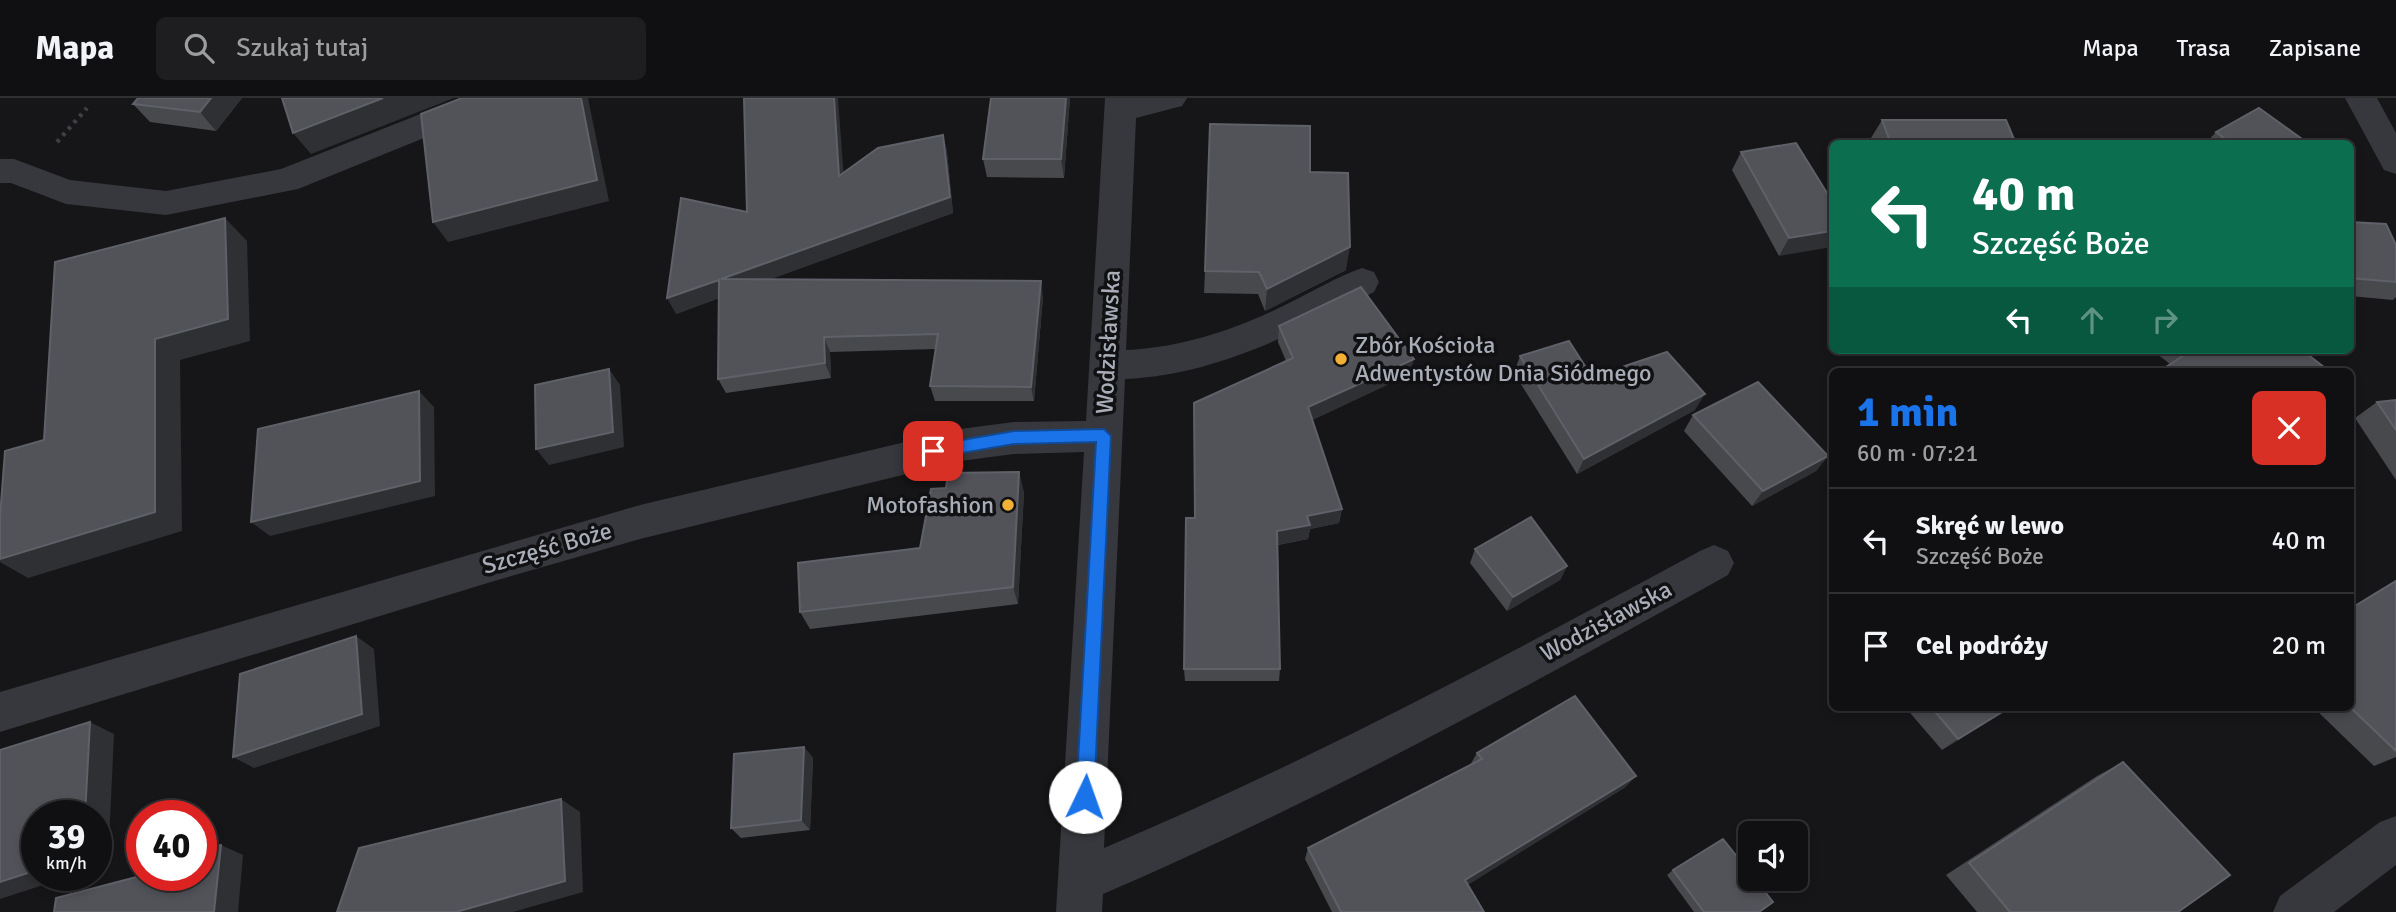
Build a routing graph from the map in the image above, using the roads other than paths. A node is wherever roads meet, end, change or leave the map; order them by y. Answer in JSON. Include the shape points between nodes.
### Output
{"nodes":[{"id":1,"x":492,"y":98,"type":"edge"},
{"id":2,"x":1171,"y":98,"type":"edge"},
{"id":3,"x":2361,"y":98,"type":"edge"},
{"id":4,"x":1120,"y":104,"type":"edge"},
{"id":5,"x":2396,"y":162,"type":"edge"},
{"id":6,"x":0,"y":171,"type":"edge"},
{"id":7,"x":1362,"y":282,"type":"dead end"},
{"id":8,"x":1107,"y":365,"type":"junction"},
{"id":9,"x":1104,"y":436,"type":"junction"},
{"id":10,"x":1714,"y":563,"type":"dead end"},
{"id":11,"x":0,"y":712,"type":"edge"},
{"id":12,"x":2396,"y":838,"type":"edge"},
{"id":13,"x":1080,"y":896,"type":"edge"},
{"id":14,"x":2296,"y":912,"type":"edge"}],
"edges":[{"from":1,"to":6,"type":"street","via":[[286,180],[166,203],[66,192],[15,172]]},
{"from":2,"to":4,"type":"street"},
{"from":3,"to":5,"type":"street"},
{"from":4,"to":8,"type":"street","name":"Wodzisławska"},
{"from":7,"to":8,"type":"street","via":[[1262,333],[1203,353]]},
{"from":8,"to":9,"type":"street","name":"Wodzisławska"},
{"from":9,"to":11,"type":"street","name":"Szczęść Boże","via":[[1014,438],[960,445],[640,522]]},
{"from":9,"to":13,"type":"street","name":"Wodzisławska"},
{"from":10,"to":13,"type":"street","name":"Wodzisławska","via":[[1313,777],[1151,852]]},
{"from":12,"to":14,"type":"street"}]}
